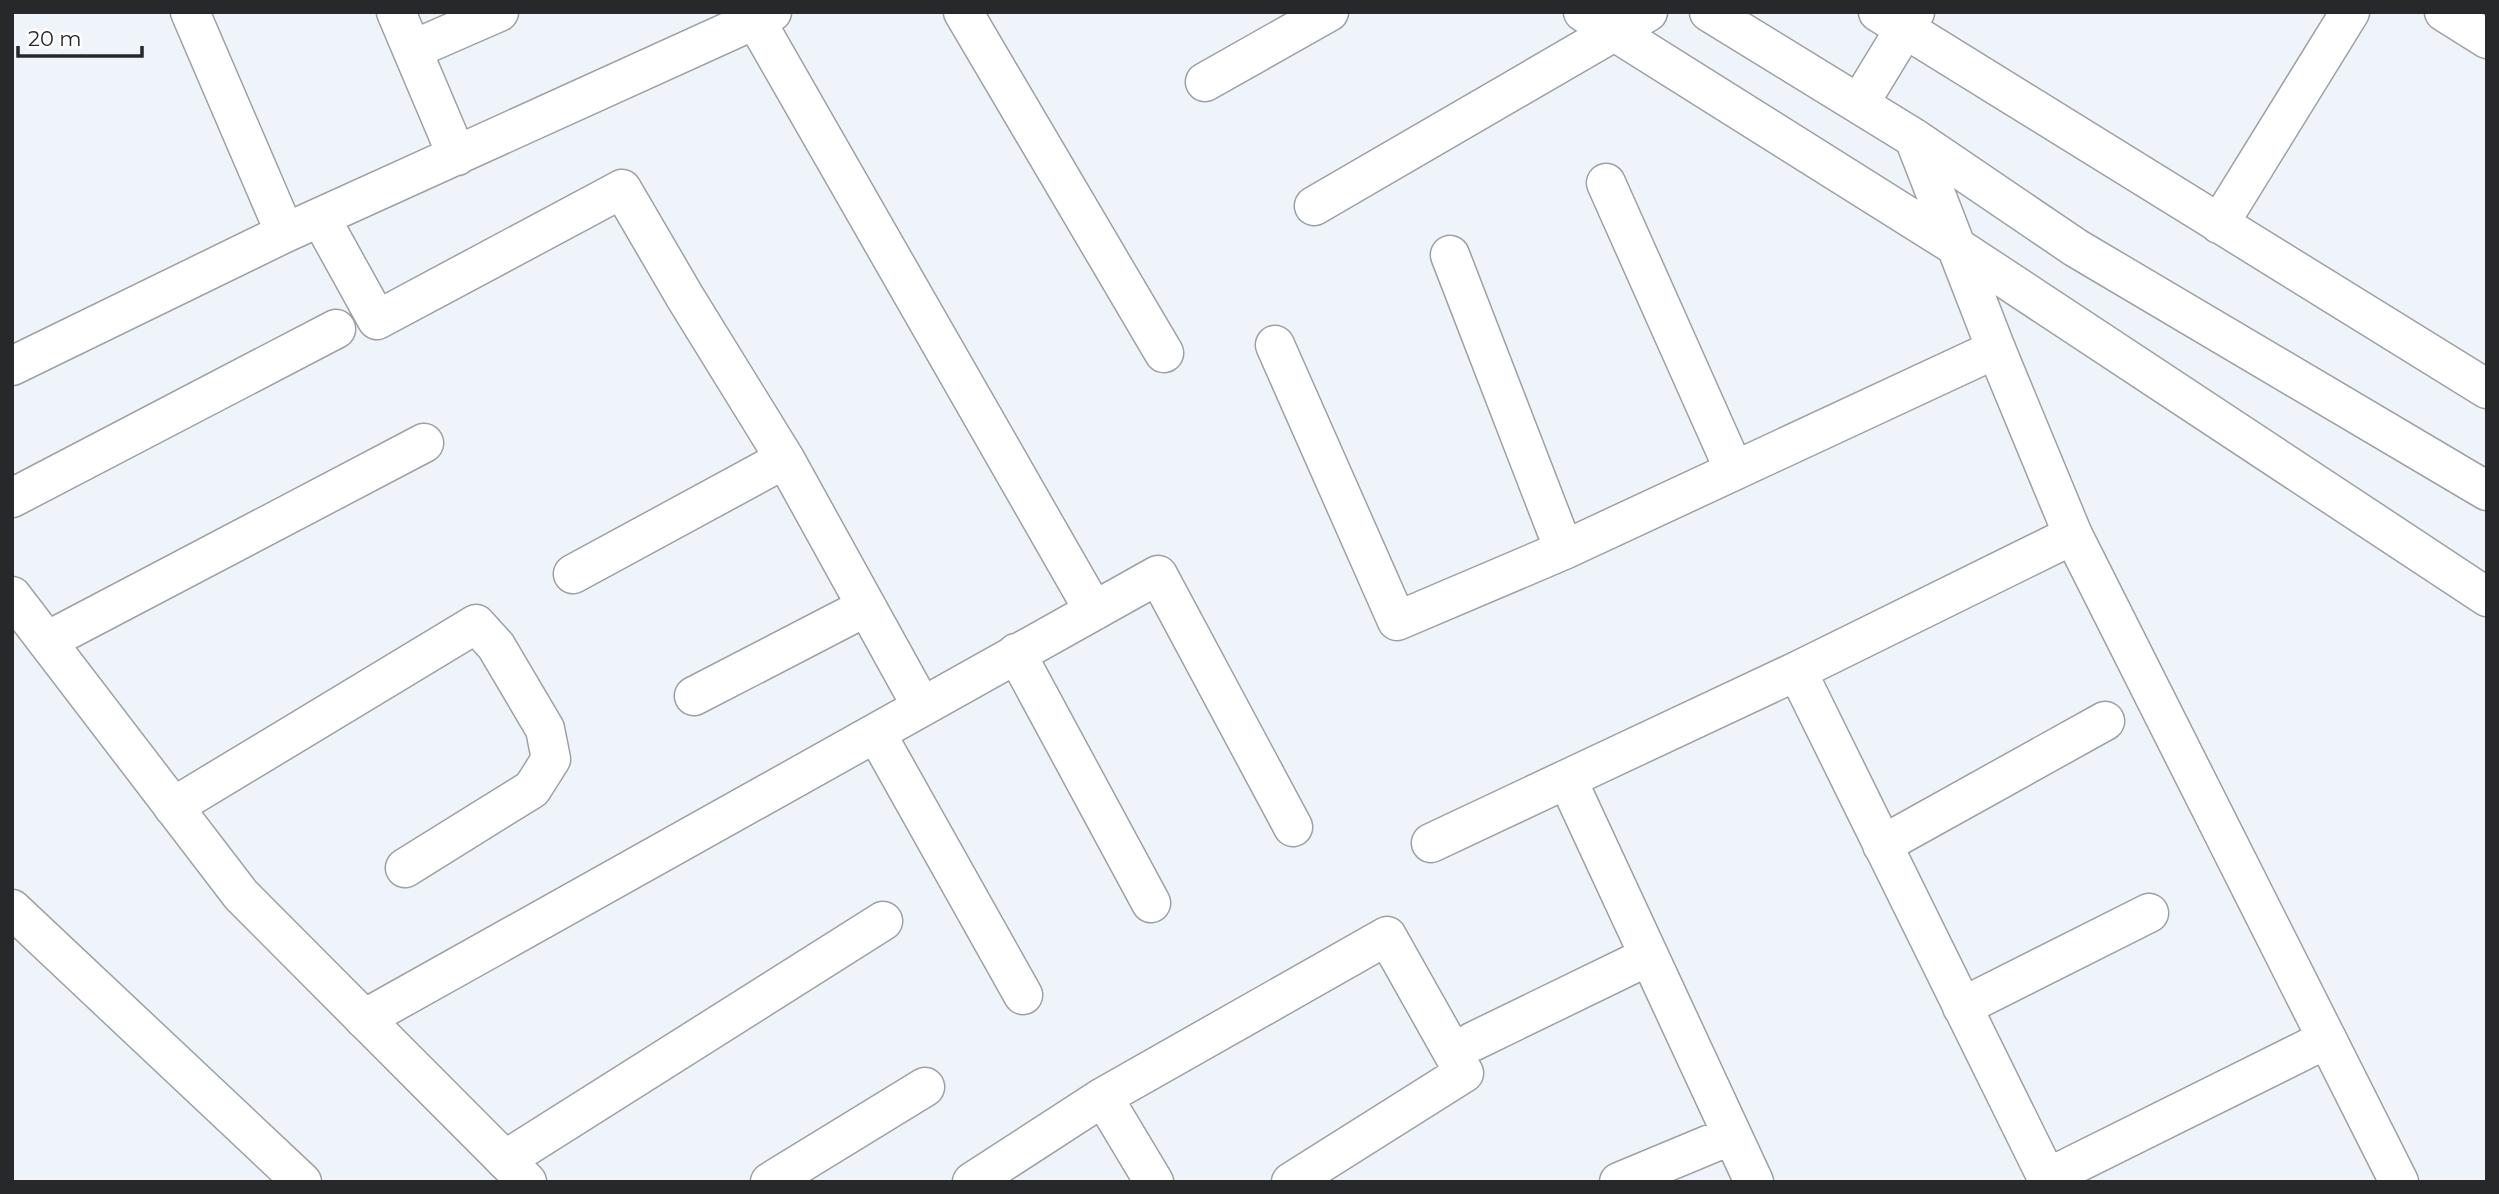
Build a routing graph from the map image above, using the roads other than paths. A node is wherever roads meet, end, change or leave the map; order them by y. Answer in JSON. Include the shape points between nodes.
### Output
{"nodes":[{"id":1,"x":190,"y":12,"type":"edge"},
{"id":2,"x":396,"y":12,"type":"edge"},
{"id":3,"x":499,"y":12,"type":"edge"},
{"id":4,"x":963,"y":12,"type":"edge"},
{"id":5,"x":1328,"y":12,"type":"edge"},
{"id":6,"x":1648,"y":12,"type":"edge"},
{"id":7,"x":1709,"y":12,"type":"edge"},
{"id":8,"x":2350,"y":12,"type":"edge"},
{"id":9,"x":2444,"y":12,"type":"edge"},
{"id":10,"x":764,"y":17,"type":"edge"},
{"id":11,"x":1899,"y":18,"type":"edge"},
{"id":12,"x":1598,"y":22,"type":"edge"},
{"id":13,"x":2487,"y":39,"type":"edge"},
{"id":14,"x":412,"y":50,"type":"junction"},
{"id":15,"x":1205,"y":82,"type":"dead end"},
{"id":16,"x":1859,"y":104,"type":"junction"},
{"id":17,"x":1914,"y":138,"type":"junction"},
{"id":18,"x":457,"y":156,"type":"junction"},
{"id":19,"x":1606,"y":183,"type":"dead end"},
{"id":20,"x":1314,"y":206,"type":"dead end"},
{"id":21,"x":320,"y":217,"type":"junction"},
{"id":22,"x":2219,"y":224,"type":"junction"},
{"id":23,"x":285,"y":233,"type":"junction"},
{"id":24,"x":1957,"y":247,"type":"junction"},
{"id":25,"x":1450,"y":255,"type":"dead end"},
{"id":26,"x":336,"y":329,"type":"dead end"},
{"id":27,"x":1275,"y":345,"type":"dead end"},
{"id":28,"x":1996,"y":349,"type":"junction"},
{"id":29,"x":1164,"y":353,"type":"dead end"},
{"id":30,"x":12,"y":366,"type":"edge"},
{"id":31,"x":2487,"y":389,"type":"edge"},
{"id":32,"x":424,"y":443,"type":"dead end"},
{"id":33,"x":785,"y":459,"type":"junction"},
{"id":34,"x":1734,"y":470,"type":"junction"},
{"id":35,"x":2487,"y":491,"type":"edge"},
{"id":36,"x":12,"y":498,"type":"edge"},
{"id":37,"x":2073,"y":535,"type":"junction"},
{"id":38,"x":1564,"y":550,"type":"junction"},
{"id":39,"x":573,"y":574,"type":"dead end"},
{"id":40,"x":12,"y":596,"type":"edge"},
{"id":41,"x":2487,"y":597,"type":"edge"},
{"id":42,"x":866,"y":607,"type":"junction"},
{"id":43,"x":1094,"y":611,"type":"junction"},
{"id":44,"x":47,"y":641,"type":"junction"},
{"id":45,"x":1016,"y":653,"type":"junction"},
{"id":46,"x":1797,"y":671,"type":"junction"},
{"id":47,"x":694,"y":696,"type":"dead end"},
{"id":48,"x":922,"y":707,"type":"junction"},
{"id":49,"x":2105,"y":721,"type":"dead end"},
{"id":50,"x":876,"y":733,"type":"junction"},
{"id":51,"x":1567,"y":779,"type":"junction"},
{"id":52,"x":173,"y":807,"type":"junction"},
{"id":53,"x":1293,"y":827,"type":"dead end"},
{"id":54,"x":1431,"y":843,"type":"dead end"},
{"id":55,"x":1882,"y":845,"type":"junction"},
{"id":56,"x":405,"y":867,"type":"dead end"},
{"id":57,"x":1150,"y":903,"type":"dead end"},
{"id":58,"x":12,"y":909,"type":"edge"},
{"id":59,"x":2149,"y":913,"type":"dead end"},
{"id":60,"x":883,"y":921,"type":"dead end"},
{"id":61,"x":1649,"y":956,"type":"junction"},
{"id":62,"x":1023,"y":995,"type":"dead end"},
{"id":63,"x":1962,"y":1007,"type":"junction"},
{"id":64,"x":364,"y":1019,"type":"junction"},
{"id":65,"x":2327,"y":1039,"type":"junction"},
{"id":66,"x":1472,"y":1042,"type":"dead end"},
{"id":67,"x":925,"y":1087,"type":"dead end"},
{"id":68,"x":1103,"y":1097,"type":"junction"},
{"id":69,"x":1732,"y":1135,"type":"junction"},
{"id":70,"x":516,"y":1171,"type":"edge"},
{"id":71,"x":2048,"y":1180,"type":"edge"},
{"id":72,"x":302,"y":1182,"type":"edge"},
{"id":73,"x":770,"y":1182,"type":"edge"},
{"id":74,"x":972,"y":1182,"type":"edge"},
{"id":75,"x":1154,"y":1182,"type":"edge"},
{"id":76,"x":1291,"y":1182,"type":"edge"},
{"id":77,"x":1619,"y":1182,"type":"edge"},
{"id":78,"x":1754,"y":1182,"type":"edge"},
{"id":79,"x":2399,"y":1182,"type":"edge"}],
"edges":[{"from":1,"to":23,"type":"street"},
{"from":2,"to":14,"type":"street"},
{"from":3,"to":14,"type":"street"},
{"from":4,"to":29,"type":"street"},
{"from":5,"to":15,"type":"street"},
{"from":6,"to":12,"type":"street"},
{"from":7,"to":16,"type":"street"},
{"from":8,"to":22,"type":"street"},
{"from":9,"to":13,"type":"street"},
{"from":10,"to":18,"type":"street"},
{"from":10,"to":43,"type":"street"},
{"from":11,"to":16,"type":"street"},
{"from":11,"to":22,"type":"street"},
{"from":12,"to":20,"type":"street"},
{"from":12,"to":24,"type":"street"},
{"from":14,"to":18,"type":"street"},
{"from":16,"to":17,"type":"street"},
{"from":17,"to":24,"type":"street"},
{"from":17,"to":35,"type":"street","via":[[2076,248]]},
{"from":18,"to":21,"type":"street"},
{"from":19,"to":34,"type":"street"},
{"from":21,"to":23,"type":"street"},
{"from":21,"to":33,"type":"street","via":[[377,320],[622,189]]},
{"from":22,"to":31,"type":"street"},
{"from":23,"to":30,"type":"street"},
{"from":24,"to":28,"type":"street"},
{"from":24,"to":41,"type":"street"},
{"from":25,"to":38,"type":"street"},
{"from":26,"to":36,"type":"street"},
{"from":27,"to":38,"type":"street","via":[[1396,621]]},
{"from":28,"to":34,"type":"street"},
{"from":28,"to":37,"type":"street"},
{"from":32,"to":44,"type":"street"},
{"from":33,"to":39,"type":"street"},
{"from":33,"to":42,"type":"street"},
{"from":34,"to":38,"type":"street"},
{"from":37,"to":46,"type":"street"},
{"from":37,"to":65,"type":"street"},
{"from":40,"to":44,"type":"street"},
{"from":42,"to":47,"type":"street"},
{"from":42,"to":48,"type":"street"},
{"from":43,"to":45,"type":"street"},
{"from":43,"to":53,"type":"street","via":[[1158,575]]},
{"from":44,"to":52,"type":"street"},
{"from":45,"to":48,"type":"street"},
{"from":45,"to":57,"type":"street"},
{"from":46,"to":51,"type":"street"},
{"from":46,"to":55,"type":"street"},
{"from":48,"to":50,"type":"street"},
{"from":49,"to":55,"type":"street"},
{"from":50,"to":62,"type":"street"},
{"from":50,"to":64,"type":"street"},
{"from":51,"to":54,"type":"street"},
{"from":51,"to":61,"type":"street"},
{"from":52,"to":56,"type":"street","via":[[476,624],[496,646],[545,729],[551,759],[532,789]]},
{"from":52,"to":64,"type":"street","via":[[241,894]]},
{"from":55,"to":63,"type":"street"},
{"from":58,"to":72,"type":"street"},
{"from":59,"to":63,"type":"street"},
{"from":60,"to":70,"type":"street"},
{"from":61,"to":66,"type":"street"},
{"from":61,"to":69,"type":"street"},
{"from":63,"to":71,"type":"street"},
{"from":64,"to":70,"type":"street"},
{"from":65,"to":71,"type":"street"},
{"from":65,"to":79,"type":"street"},
{"from":67,"to":73,"type":"street"},
{"from":68,"to":74,"type":"street"},
{"from":68,"to":75,"type":"street"},
{"from":68,"to":76,"type":"street","via":[[1387,936],[1464,1073]]},
{"from":69,"to":77,"type":"street"},
{"from":69,"to":78,"type":"street"}]}
